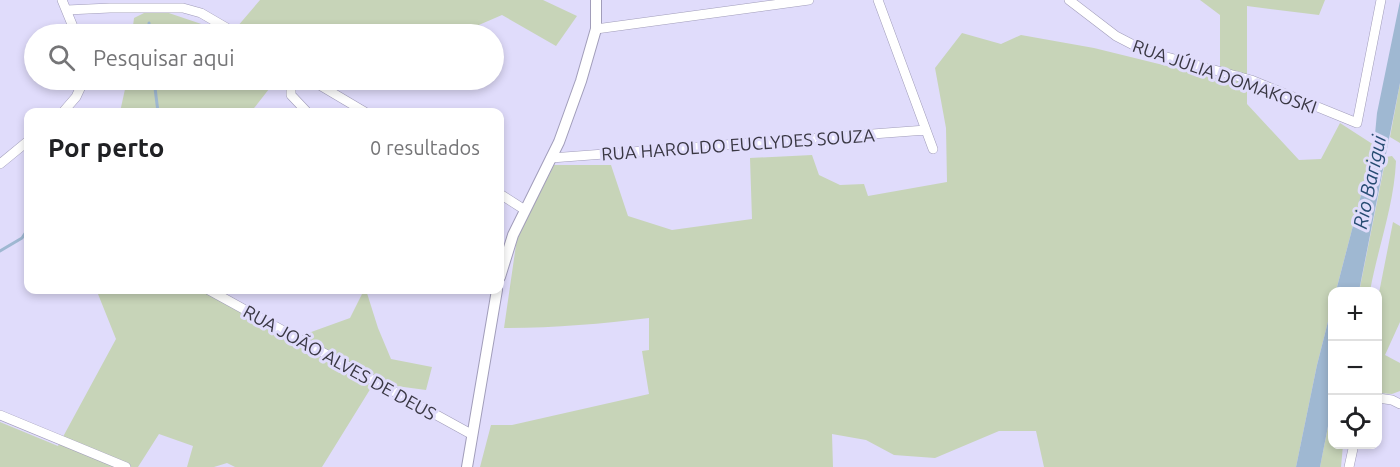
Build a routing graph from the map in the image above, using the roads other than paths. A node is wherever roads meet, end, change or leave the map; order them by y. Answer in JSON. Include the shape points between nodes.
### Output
{"nodes":[{"id":1,"x":63,"y":0,"type":"edge"},
{"id":2,"x":99,"y":0,"type":"edge"},
{"id":3,"x":596,"y":0,"type":"edge"},
{"id":4,"x":809,"y":0,"type":"edge"},
{"id":5,"x":878,"y":0,"type":"edge"},
{"id":6,"x":1069,"y":0,"type":"edge"},
{"id":7,"x":1381,"y":0,"type":"edge"},
{"id":8,"x":110,"y":8,"type":"junction"},
{"id":9,"x":67,"y":10,"type":"junction"},
{"id":10,"x":72,"y":24,"type":"edge"},
{"id":11,"x":219,"y":24,"type":"edge"},
{"id":12,"x":596,"y":28,"type":"junction"},
{"id":13,"x":79,"y":90,"type":"edge"},
{"id":14,"x":291,"y":90,"type":"edge"},
{"id":15,"x":328,"y":90,"type":"edge"},
{"id":16,"x":66,"y":108,"type":"edge"},
{"id":17,"x":303,"y":108,"type":"edge"},
{"id":18,"x":358,"y":108,"type":"edge"},
{"id":19,"x":926,"y":130,"type":"junction"},
{"id":20,"x":24,"y":144,"type":"edge"},
{"id":21,"x":933,"y":149,"type":"dead end"},
{"id":22,"x":550,"y":158,"type":"junction"},
{"id":23,"x":0,"y":164,"type":"edge"},
{"id":24,"x":504,"y":197,"type":"edge"},
{"id":25,"x":525,"y":210,"type":"junction"},
{"id":26,"x":504,"y":264,"type":"edge"},
{"id":27,"x":216,"y":294,"type":"edge"},
{"id":28,"x":496,"y":294,"type":"edge"},
{"id":29,"x":1382,"y":399,"type":"edge"},
{"id":30,"x":1397,"y":401,"type":"edge"},
{"id":31,"x":0,"y":415,"type":"edge"},
{"id":32,"x":471,"y":434,"type":"junction"},
{"id":33,"x":1353,"y":449,"type":"edge"},
{"id":34,"x":126,"y":467,"type":"edge"},
{"id":35,"x":467,"y":467,"type":"edge"},
{"id":36,"x":1349,"y":467,"type":"edge"}],
"edges":[{"from":1,"to":9,"type":"street"},
{"from":2,"to":8,"type":"street"},
{"from":3,"to":12,"type":"street"},
{"from":4,"to":12,"type":"street"},
{"from":5,"to":19,"type":"street"},
{"from":6,"to":7,"type":"street","name":"RUA JÚLIA DOMAKOSKI","via":[[1116,36],[1145,51],[1251,81],[1357,123]]},
{"from":8,"to":9,"type":"street"},
{"from":8,"to":11,"type":"street","via":[[193,10]]},
{"from":9,"to":10,"type":"street"},
{"from":12,"to":22,"type":"street","via":[[581,81]]},
{"from":13,"to":16,"type":"street"},
{"from":14,"to":17,"type":"street"},
{"from":15,"to":18,"type":"street"},
{"from":19,"to":21,"type":"street"},
{"from":19,"to":22,"type":"street","name":"RUA HAROLDO EUCLYDES SOUZA"},
{"from":20,"to":23,"type":"street"},
{"from":22,"to":25,"type":"street"},
{"from":24,"to":25,"type":"street"},
{"from":25,"to":26,"type":"street"},
{"from":27,"to":32,"type":"street","name":"RUA JOÃO ALVES DE DEUS"},
{"from":28,"to":32,"type":"street"},
{"from":29,"to":30,"type":"street"},
{"from":31,"to":34,"type":"street"},
{"from":32,"to":35,"type":"street"},
{"from":33,"to":36,"type":"street"}]}
